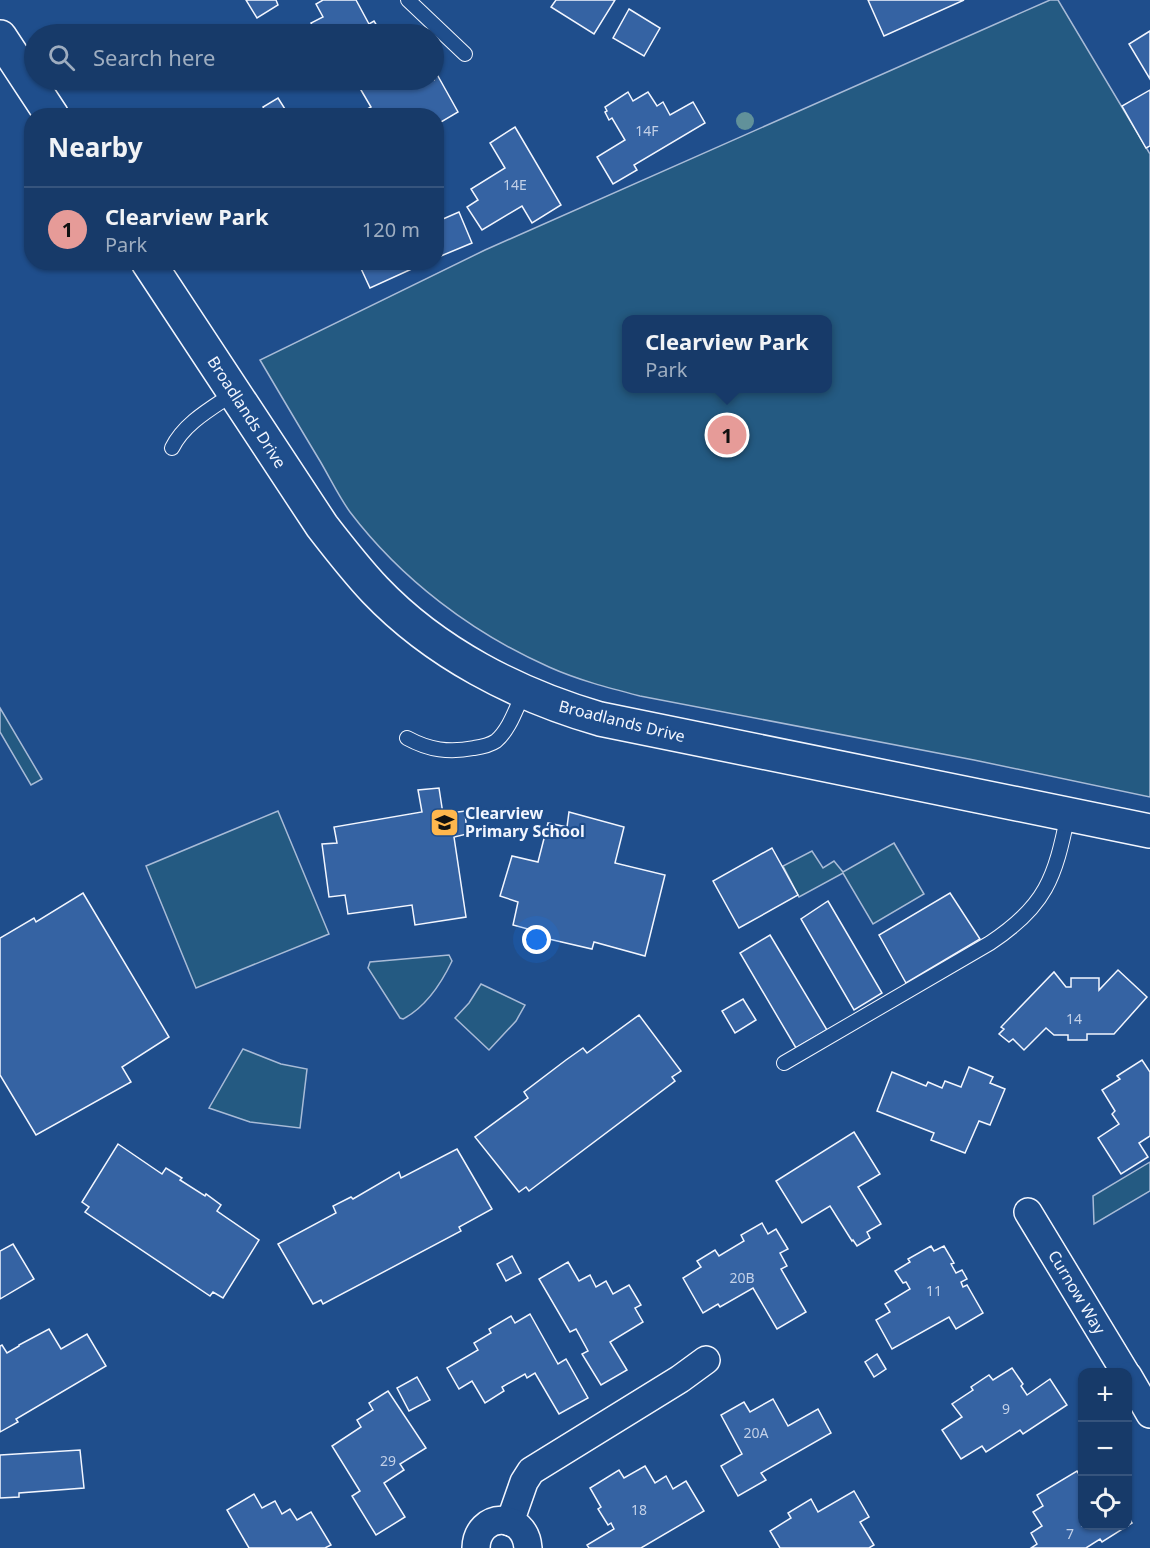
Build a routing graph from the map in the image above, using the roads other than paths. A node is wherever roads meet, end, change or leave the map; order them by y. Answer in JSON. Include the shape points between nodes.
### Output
{"nodes":[{"id":1,"x":408,"y":0,"type":"edge"},
{"id":2,"x":433,"y":24,"type":"edge"},
{"id":3,"x":444,"y":34,"type":"edge"},
{"id":4,"x":0,"y":37,"type":"edge"},
{"id":5,"x":465,"y":54,"type":"dead end"},
{"id":6,"x":24,"y":73,"type":"edge"},
{"id":7,"x":35,"y":90,"type":"edge"},
{"id":8,"x":47,"y":108,"type":"edge"},
{"id":9,"x":153,"y":270,"type":"edge"},
{"id":10,"x":234,"y":393,"type":"junction"},
{"id":11,"x":172,"y":448,"type":"dead end"},
{"id":12,"x":524,"y":692,"type":"junction"},
{"id":13,"x":407,"y":738,"type":"dead end"},
{"id":14,"x":1068,"y":814,"type":"junction"},
{"id":15,"x":1150,"y":831,"type":"edge"},
{"id":16,"x":784,"y":1063,"type":"dead end"},
{"id":17,"x":1028,"y":1212,"type":"dead end"},
{"id":18,"x":706,"y":1360,"type":"dead end"},
{"id":19,"x":1122,"y":1368,"type":"edge"},
{"id":20,"x":1132,"y":1384,"type":"edge"},
{"id":21,"x":1150,"y":1414,"type":"edge"},
{"id":22,"x":510,"y":1522,"type":"junction"},
{"id":23,"x":476,"y":1548,"type":"edge"},
{"id":24,"x":528,"y":1548,"type":"edge"}],
"edges":[{"from":1,"to":2,"type":"lane"},
{"from":3,"to":5,"type":"lane"},
{"from":4,"to":6,"type":"street"},
{"from":7,"to":8,"type":"street"},
{"from":9,"to":10,"type":"street","name":"Broadlands Drive"},
{"from":10,"to":11,"type":"lane","via":[[186,428]]},
{"from":10,"to":12,"type":"street","name":"Broadlands Drive","via":[[322,526],[376,592],[444,648]]},
{"from":12,"to":13,"type":"lane","via":[[508,725],[495,741],[483,747],[441,751]]},
{"from":12,"to":14,"type":"street","name":"Broadlands Drive","via":[[600,719]]},
{"from":14,"to":15,"type":"street","name":"Broadlands Drive"},
{"from":14,"to":16,"type":"lane","via":[[1052,878],[1020,922]]},
{"from":17,"to":19,"type":"street","name":"Curnow Way"},
{"from":18,"to":22,"type":"street","via":[[531,1471]]},
{"from":20,"to":21,"type":"street","name":"Curnow Way"},
{"from":22,"to":23,"type":"street","via":[[488,1524],[481,1531]]},
{"from":22,"to":24,"type":"street","via":[[524,1531]]}]}
